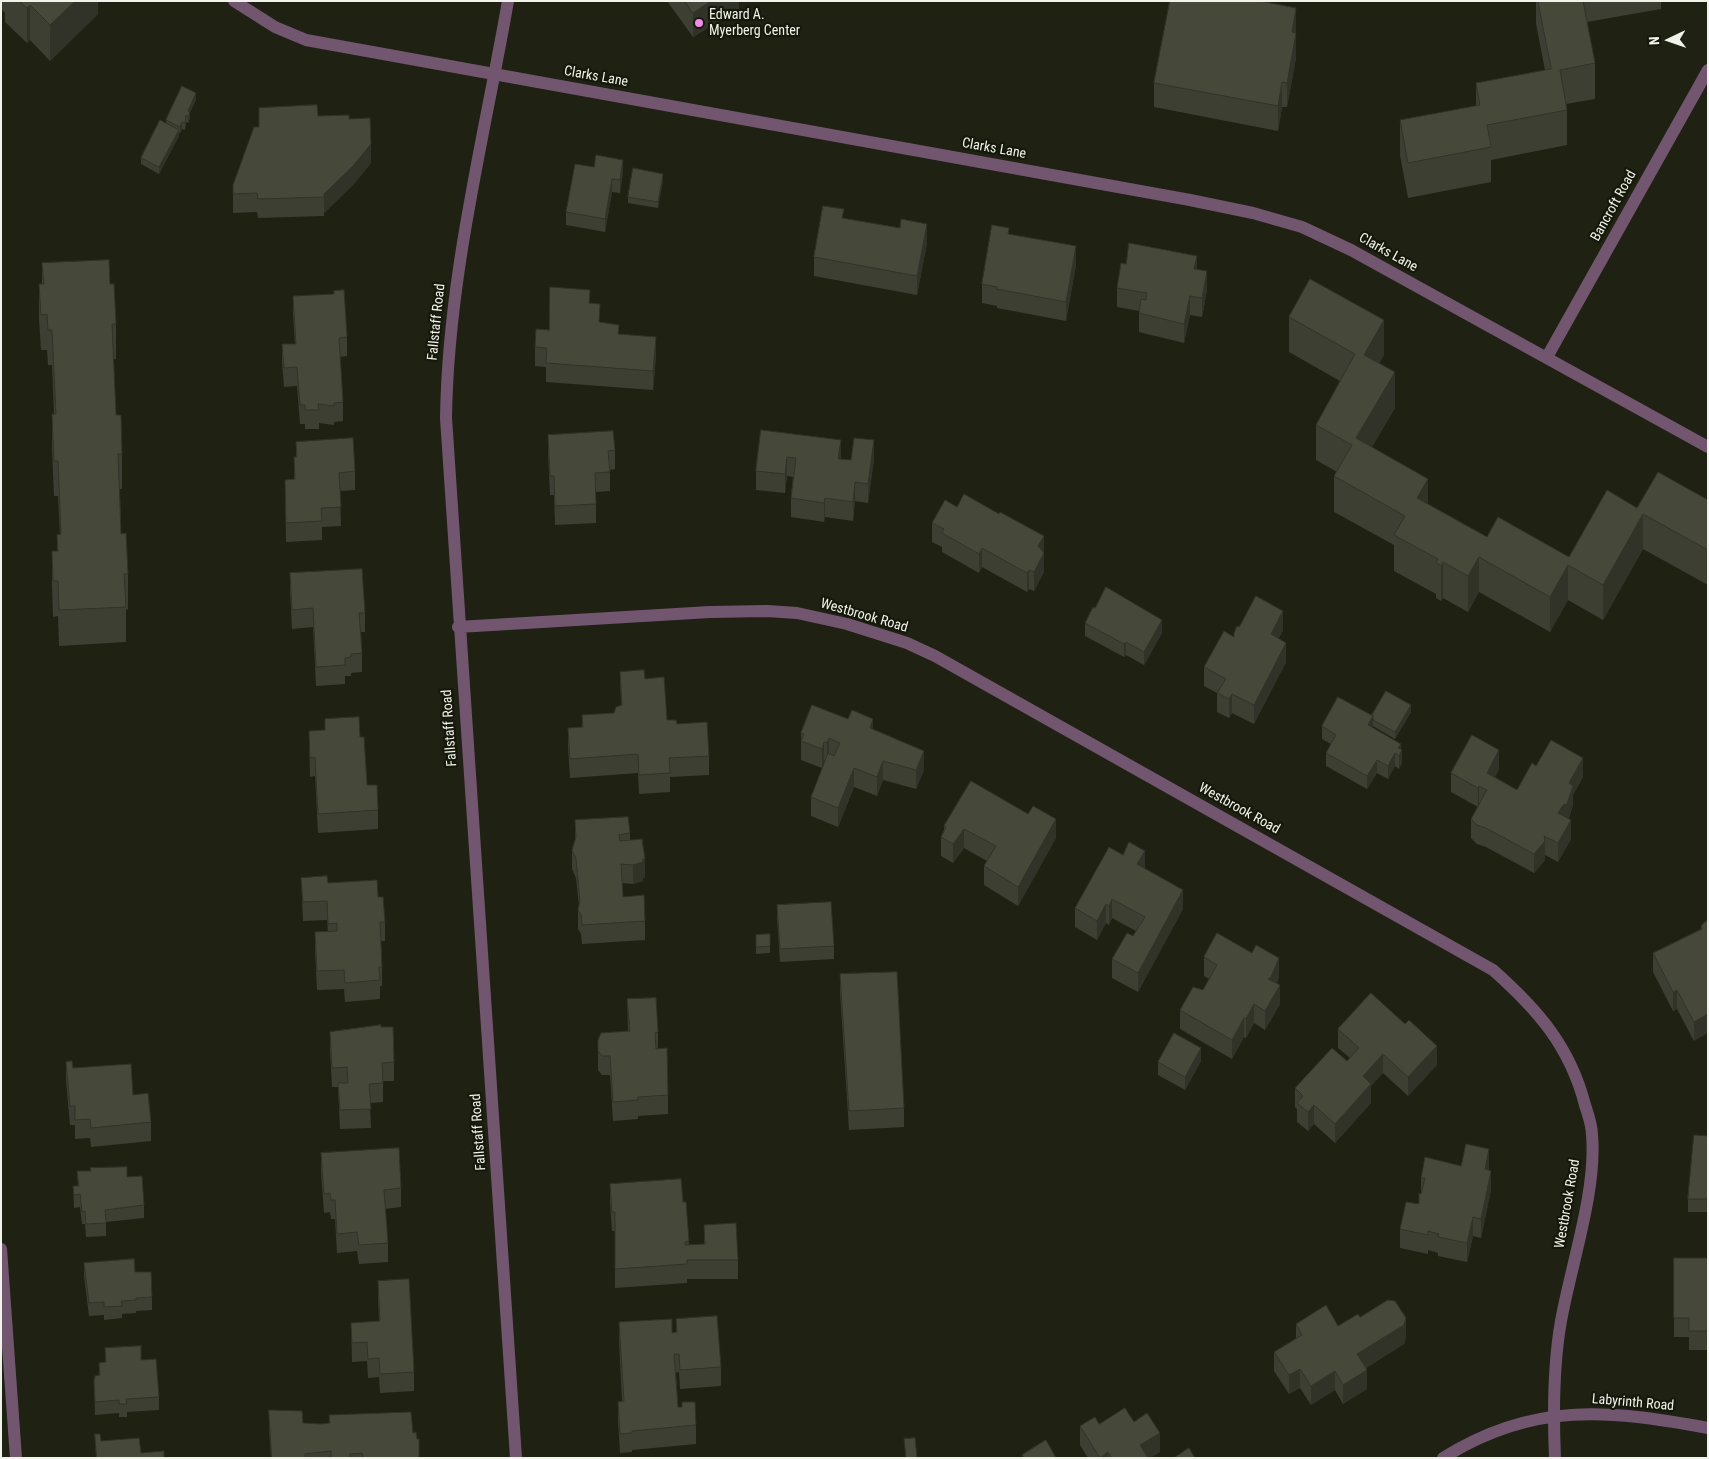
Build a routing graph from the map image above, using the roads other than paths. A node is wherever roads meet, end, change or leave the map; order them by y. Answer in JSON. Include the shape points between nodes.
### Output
{"nodes":[{"id":1,"x":234,"y":1,"type":"edge"},
{"id":2,"x":508,"y":1,"type":"edge"},
{"id":3,"x":1708,"y":70,"type":"edge"},
{"id":4,"x":496,"y":74,"type":"junction"},
{"id":5,"x":1546,"y":357,"type":"junction"},
{"id":6,"x":1708,"y":447,"type":"edge"},
{"id":7,"x":458,"y":627,"type":"junction"},
{"id":8,"x":1,"y":1249,"type":"edge"},
{"id":9,"x":3,"y":1290,"type":"edge"},
{"id":10,"x":1554,"y":1415,"type":"junction"},
{"id":11,"x":1708,"y":1428,"type":"edge"},
{"id":12,"x":16,"y":1458,"type":"edge"},
{"id":13,"x":516,"y":1458,"type":"edge"},
{"id":14,"x":1443,"y":1458,"type":"edge"},
{"id":15,"x":1555,"y":1458,"type":"edge"}],
"edges":[{"from":1,"to":4,"type":"street","name":"Clarks Lane","via":[[274,27],[306,40]]},
{"from":2,"to":4,"type":"street","name":"Fallstaff Road"},
{"from":3,"to":5,"type":"street","name":"Bancroft Road"},
{"from":4,"to":5,"type":"street","name":"Clarks Lane","via":[[1253,213],[1302,227],[1351,250]]},
{"from":4,"to":7,"type":"street","name":"Fallstaff Road","via":[[448,343],[446,418]]},
{"from":5,"to":6,"type":"street","name":"Clarks Lane"},
{"from":7,"to":10,"type":"street","name":"Westbrook Road","via":[[767,611],[820,617],[875,632],[935,656],[1493,970],[1524,997],[1570,1060],[1592,1134],[1590,1178],[1561,1322],[1555,1367]]},
{"from":7,"to":13,"type":"street","name":"Fallstaff Road"},
{"from":8,"to":9,"type":"street"},
{"from":9,"to":12,"type":"street"},
{"from":10,"to":11,"type":"street","name":"Labyrinth Road","via":[[1604,1413]]},
{"from":10,"to":14,"type":"street","name":"Labyrinth Road","via":[[1501,1429]]},
{"from":10,"to":15,"type":"street","name":"Westbrook Road"}]}
